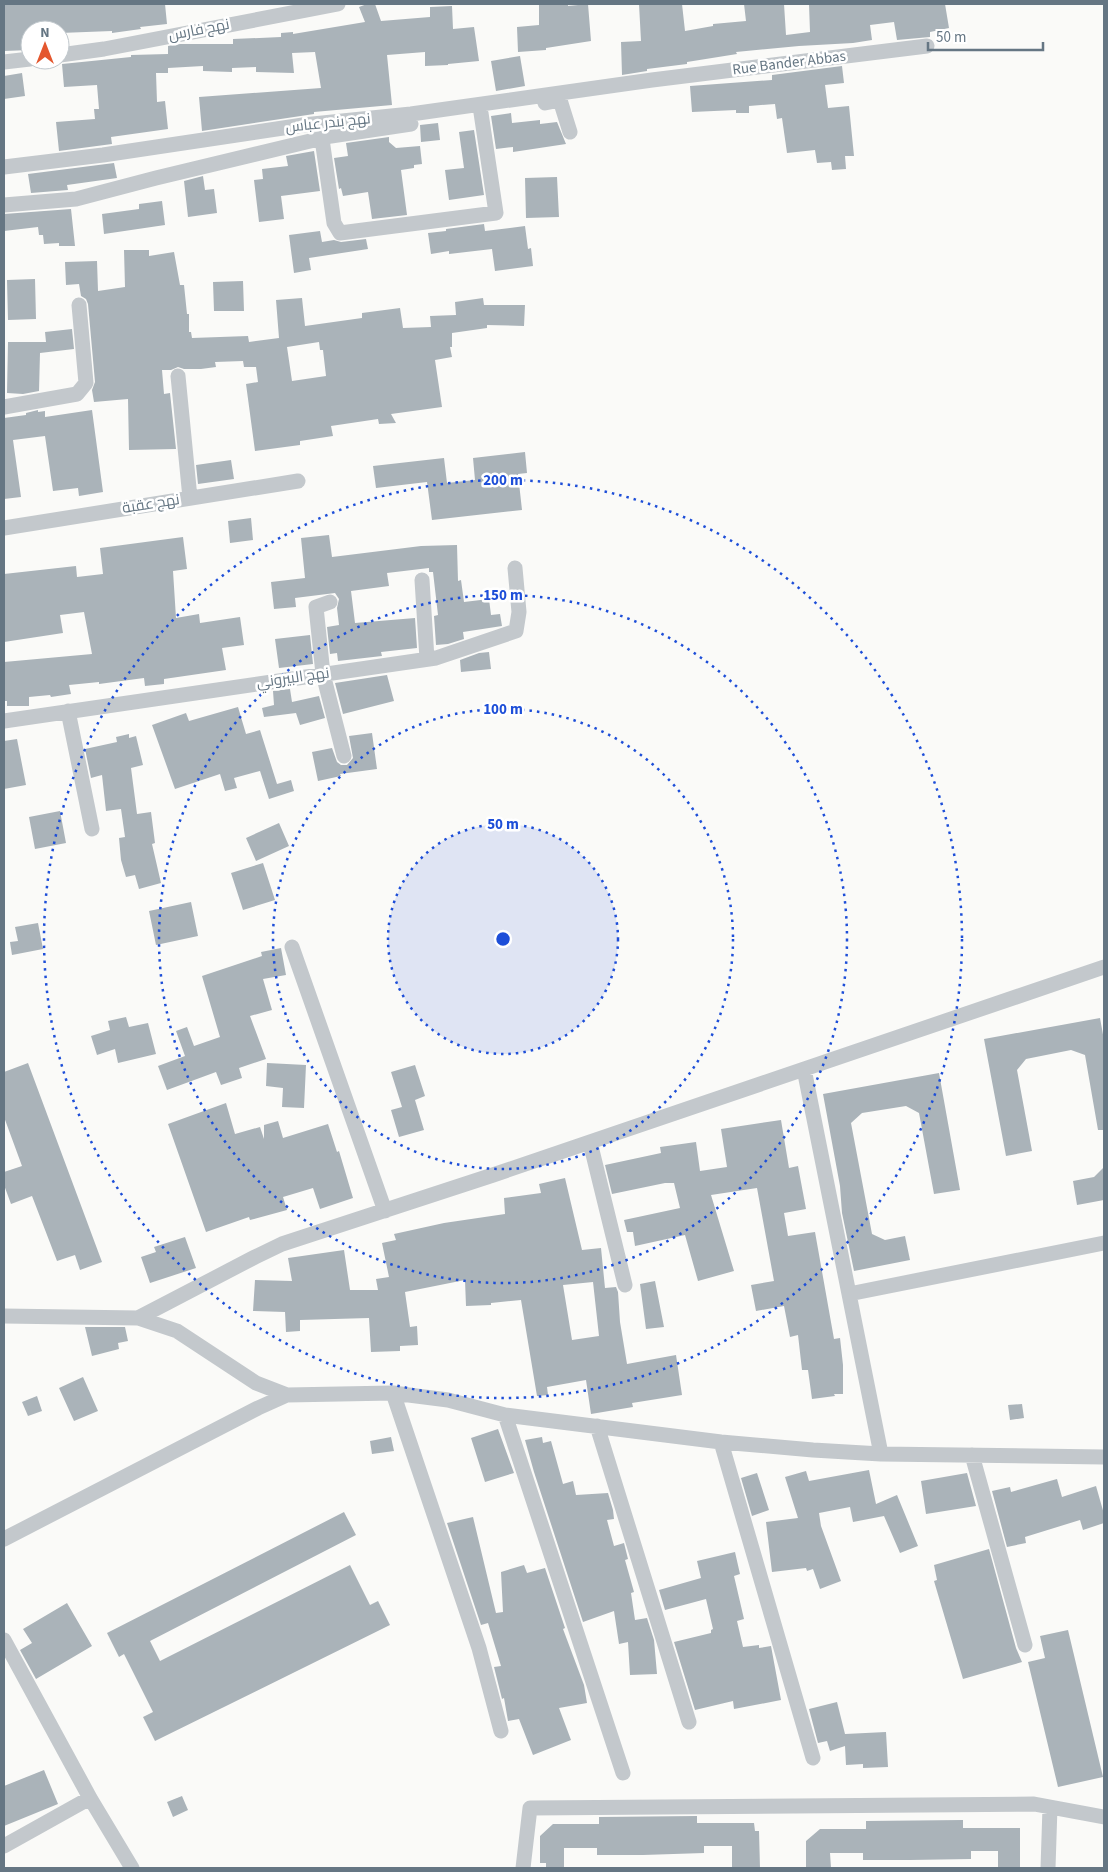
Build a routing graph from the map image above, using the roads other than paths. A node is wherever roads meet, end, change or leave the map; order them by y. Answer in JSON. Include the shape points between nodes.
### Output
{"nodes":[{"id":1,"x":338,"y":4,"type":"edge"},
{"id":2,"x":927,"y":46,"type":"dead end"},
{"id":3,"x":70,"y":54,"type":"edge"},
{"id":4,"x":20,"y":60,"type":"edge"},
{"id":5,"x":4,"y":62,"type":"edge"},
{"id":6,"x":652,"y":80,"type":"joint"},
{"id":7,"x":481,"y":113,"type":"junction"},
{"id":8,"x":303,"y":125,"type":"junction"},
{"id":9,"x":570,"y":132,"type":"dead end"},
{"id":10,"x":318,"y":140,"type":"junction"},
{"id":11,"x":4,"y":167,"type":"edge"},
{"id":12,"x":4,"y":205,"type":"edge"},
{"id":13,"x":79,"y":305,"type":"dead end"},
{"id":14,"x":178,"y":376,"type":"dead end"},
{"id":15,"x":4,"y":407,"type":"edge"},
{"id":16,"x":298,"y":480,"type":"dead end"},
{"id":17,"x":190,"y":498,"type":"junction"},
{"id":18,"x":4,"y":528,"type":"edge"},
{"id":19,"x":515,"y":568,"type":"dead end"},
{"id":20,"x":422,"y":580,"type":"dead end"},
{"id":21,"x":330,"y":602,"type":"dead end"},
{"id":22,"x":427,"y":659,"type":"junction"},
{"id":23,"x":323,"y":674,"type":"junction"},
{"id":24,"x":68,"y":711,"type":"junction"},
{"id":25,"x":4,"y":721,"type":"edge"},
{"id":26,"x":344,"y":756,"type":"dead end"},
{"id":27,"x":92,"y":829,"type":"dead end"},
{"id":28,"x":292,"y":947,"type":"dead end"},
{"id":29,"x":1104,"y":967,"type":"edge"},
{"id":30,"x":804,"y":1069,"type":"junction"},
{"id":31,"x":590,"y":1142,"type":"junction"},
{"id":32,"x":385,"y":1211,"type":"junction"},
{"id":33,"x":1104,"y":1243,"type":"edge"},
{"id":34,"x":625,"y":1285,"type":"dead end"},
{"id":35,"x":849,"y":1294,"type":"junction"},
{"id":36,"x":4,"y":1316,"type":"edge"},
{"id":37,"x":138,"y":1318,"type":"junction"},
{"id":38,"x":393,"y":1393,"type":"junction"},
{"id":39,"x":287,"y":1395,"type":"junction"},
{"id":40,"x":506,"y":1415,"type":"junction"},
{"id":41,"x":597,"y":1426,"type":"junction"},
{"id":42,"x":721,"y":1442,"type":"junction"},
{"id":43,"x":881,"y":1454,"type":"junction"},
{"id":44,"x":972,"y":1455,"type":"junction"},
{"id":45,"x":1104,"y":1457,"type":"edge"},
{"id":46,"x":4,"y":1539,"type":"edge"},
{"id":47,"x":4,"y":1640,"type":"edge"},
{"id":48,"x":1025,"y":1645,"type":"dead end"},
{"id":49,"x":689,"y":1722,"type":"dead end"},
{"id":50,"x":501,"y":1732,"type":"dead end"},
{"id":51,"x":813,"y":1758,"type":"dead end"},
{"id":52,"x":623,"y":1773,"type":"dead end"},
{"id":53,"x":90,"y":1798,"type":"junction"},
{"id":54,"x":1050,"y":1807,"type":"junction"},
{"id":55,"x":1104,"y":1817,"type":"edge"},
{"id":56,"x":4,"y":1846,"type":"edge"},
{"id":57,"x":132,"y":1868,"type":"edge"},
{"id":58,"x":523,"y":1868,"type":"edge"},
{"id":59,"x":1048,"y":1868,"type":"edge"}],
"edges":[{"from":1,"to":3,"type":"street","name":"نهج فارس"},
{"from":2,"to":6,"type":"street","name":"Rue Bander Abbas"},
{"from":4,"to":5,"type":"street"},
{"from":6,"to":8,"type":"street","name":"نهج بندر عباس","via":[[411,114]]},
{"from":7,"to":9,"type":"street","via":[[560,100]]},
{"from":7,"to":10,"type":"street"},
{"from":7,"to":10,"type":"street","via":[[496,213],[340,233],[334,223]]},
{"from":8,"to":10,"type":"street"},
{"from":8,"to":11,"type":"street","name":"نهج بندر عباس"},
{"from":10,"to":12,"type":"street","via":[[76,199]]},
{"from":13,"to":15,"type":"street","via":[[86,384],[77,394]]},
{"from":14,"to":17,"type":"street"},
{"from":16,"to":17,"type":"street","name":"نهج عقبة"},
{"from":17,"to":18,"type":"street","name":"نهج عقبة"},
{"from":19,"to":22,"type":"street","name":"نهج البيروني","via":[[519,612],[516,631]]},
{"from":20,"to":22,"type":"street"},
{"from":21,"to":23,"type":"street","via":[[316,607]]},
{"from":22,"to":23,"type":"street","name":"نهج البيروني"},
{"from":23,"to":24,"type":"street","name":"نهج البيروني"},
{"from":23,"to":26,"type":"street"},
{"from":24,"to":25,"type":"street","name":"نهج البيروني"},
{"from":24,"to":27,"type":"street"},
{"from":28,"to":32,"type":"street"},
{"from":29,"to":30,"type":"street"},
{"from":30,"to":31,"type":"street"},
{"from":30,"to":35,"type":"street"},
{"from":31,"to":32,"type":"street"},
{"from":31,"to":34,"type":"street"},
{"from":32,"to":37,"type":"street","via":[[282,1244]]},
{"from":33,"to":35,"type":"street"},
{"from":35,"to":43,"type":"street"},
{"from":36,"to":37,"type":"street"},
{"from":37,"to":39,"type":"street","via":[[177,1331],[256,1383]]},
{"from":38,"to":39,"type":"street"},
{"from":38,"to":40,"type":"street","via":[[448,1400]]},
{"from":38,"to":50,"type":"street","via":[[479,1648]]},
{"from":39,"to":46,"type":"street"},
{"from":40,"to":41,"type":"street"},
{"from":40,"to":52,"type":"street"},
{"from":41,"to":42,"type":"street"},
{"from":41,"to":49,"type":"street"},
{"from":42,"to":43,"type":"street"},
{"from":42,"to":51,"type":"street"},
{"from":43,"to":44,"type":"street"},
{"from":44,"to":45,"type":"street"},
{"from":44,"to":48,"type":"street"},
{"from":47,"to":53,"type":"street"},
{"from":53,"to":56,"type":"street"},
{"from":53,"to":57,"type":"street"},
{"from":54,"to":55,"type":"street"},
{"from":54,"to":58,"type":"street","via":[[1024,1804],[530,1808]]},
{"from":54,"to":59,"type":"street"}]}
